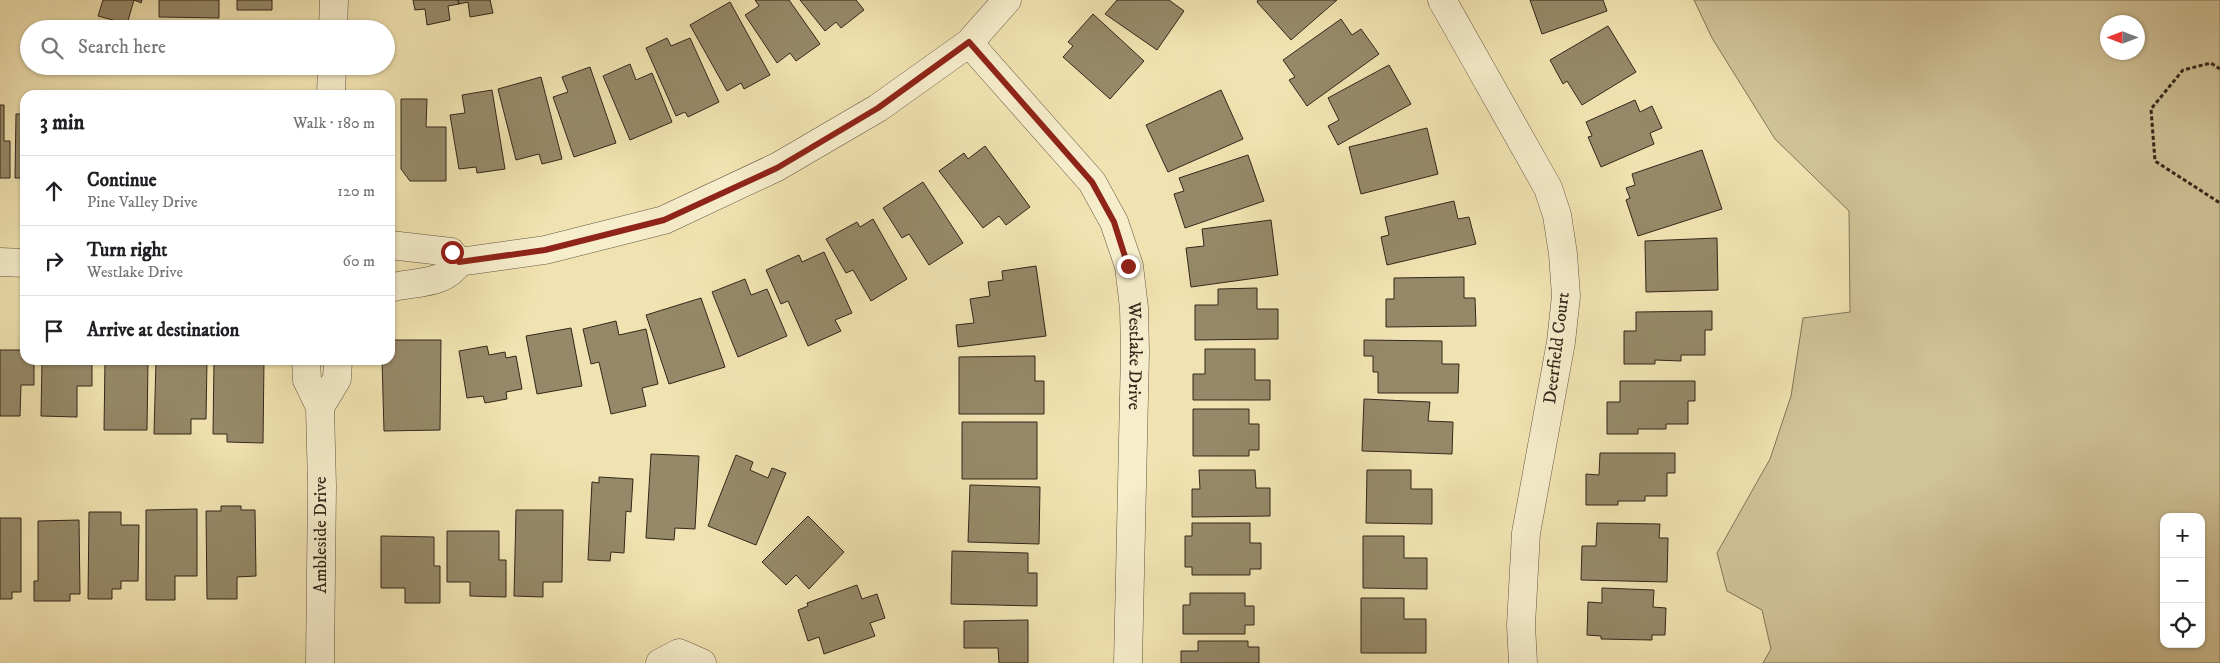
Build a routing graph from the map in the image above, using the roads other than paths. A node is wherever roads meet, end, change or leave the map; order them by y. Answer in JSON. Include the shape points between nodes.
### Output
{"nodes":[{"id":1,"x":334,"y":0,"type":"edge"},
{"id":2,"x":1007,"y":0,"type":"edge"},
{"id":3,"x":1442,"y":0,"type":"edge"},
{"id":4,"x":333,"y":20,"type":"edge"},
{"id":5,"x":969,"y":42,"type":"junction"},
{"id":6,"x":332,"y":75,"type":"edge"},
{"id":7,"x":331,"y":90,"type":"edge"},
{"id":8,"x":395,"y":246,"type":"edge"},
{"id":9,"x":0,"y":262,"type":"edge"},
{"id":10,"x":459,"y":262,"type":"junction"},
{"id":11,"x":20,"y":263,"type":"edge"},
{"id":12,"x":395,"y":287,"type":"edge"},
{"id":13,"x":306,"y":365,"type":"edge"},
{"id":14,"x":338,"y":365,"type":"edge"},
{"id":15,"x":320,"y":407,"type":"junction"},
{"id":16,"x":320,"y":663,"type":"edge"},
{"id":17,"x":660,"y":663,"type":"edge"},
{"id":18,"x":702,"y":663,"type":"edge"},
{"id":19,"x":1128,"y":663,"type":"edge"},
{"id":20,"x":1524,"y":663,"type":"edge"}],
"edges":[{"from":1,"to":4,"type":"street"},
{"from":2,"to":5,"type":"street"},
{"from":3,"to":20,"type":"street","name":"Deerfield Court","via":[[1548,188],[1564,254],[1566,296],[1561,342],[1526,533],[1521,625]]},
{"from":5,"to":10,"type":"street","via":[[878,108],[777,168],[664,220],[545,250]]},
{"from":5,"to":19,"type":"street","name":"Westlake Drive","via":[[1092,182],[1114,222],[1128,266],[1134,308],[1135,352]]},
{"from":6,"to":7,"type":"street"},
{"from":8,"to":10,"type":"street","via":[[452,252]]},
{"from":9,"to":11,"type":"street"},
{"from":10,"to":12,"type":"street","via":[[454,271],[444,277]]},
{"from":13,"to":15,"type":"street","name":"Ambleside Drive","via":[[307,380]]},
{"from":14,"to":15,"type":"street","via":[[337,379]]},
{"from":15,"to":16,"type":"street","name":"Ambleside Drive"},
{"from":17,"to":18,"type":"street","via":[[679,653]]}]}
